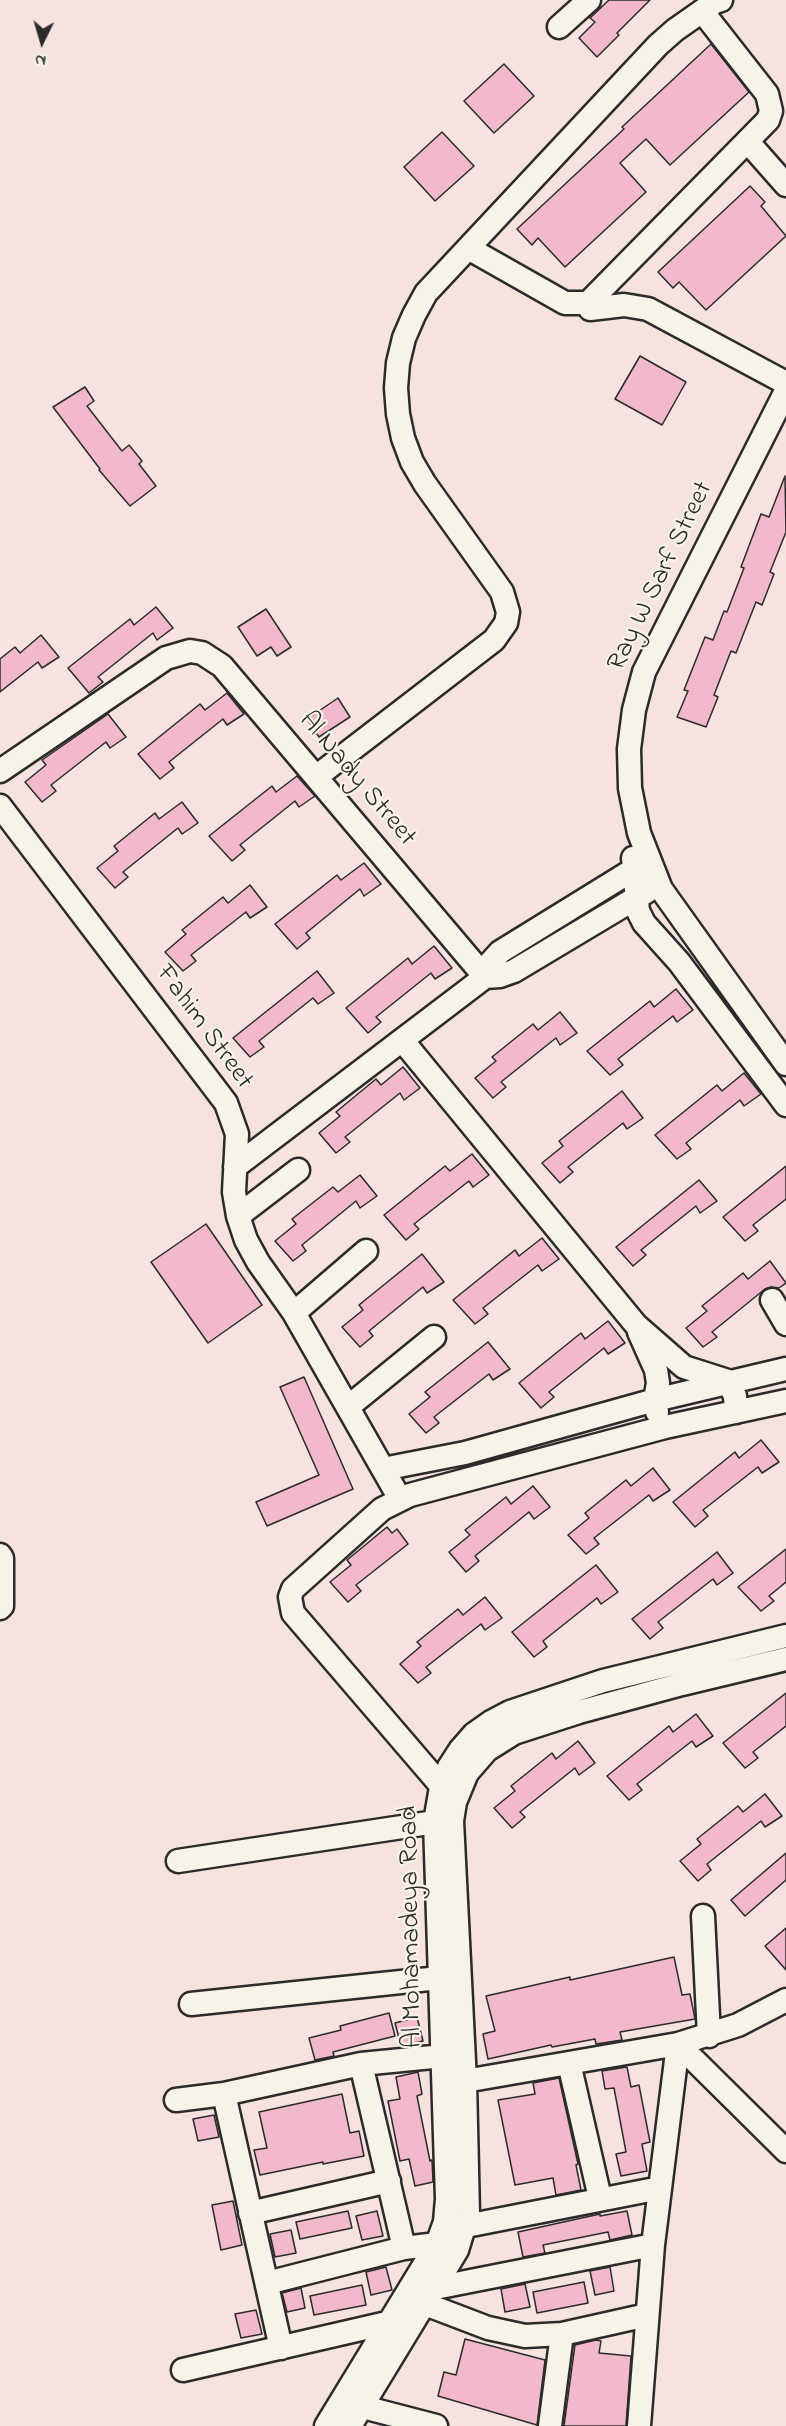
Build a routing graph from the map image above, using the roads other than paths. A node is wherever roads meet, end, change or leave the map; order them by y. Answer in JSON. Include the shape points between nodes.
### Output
{"nodes":[{"id":1,"x":589,"y":0,"type":"edge"},
{"id":2,"x":713,"y":3,"type":"edge"},
{"id":3,"x":559,"y":27,"type":"dead end"},
{"id":4,"x":748,"y":142,"type":"junction"},
{"id":5,"x":786,"y":185,"type":"edge"},
{"id":6,"x":468,"y":248,"type":"junction"},
{"id":7,"x":588,"y":303,"type":"junction"},
{"id":8,"x":786,"y":384,"type":"edge"},
{"id":9,"x":786,"y":391,"type":"edge"},
{"id":10,"x":0,"y":771,"type":"edge"},
{"id":11,"x":316,"y":777,"type":"junction"},
{"id":12,"x":0,"y":806,"type":"edge"},
{"id":13,"x":641,"y":865,"type":"junction"},
{"id":14,"x":660,"y":884,"type":"junction"},
{"id":15,"x":636,"y":898,"type":"junction"},
{"id":16,"x":484,"y":977,"type":"junction"},
{"id":17,"x":402,"y":1040,"type":"junction"},
{"id":18,"x":786,"y":1064,"type":"edge"},
{"id":19,"x":786,"y":1105,"type":"edge"},
{"id":20,"x":235,"y":1167,"type":"junction"},
{"id":21,"x":298,"y":1170,"type":"dead end"},
{"id":22,"x":238,"y":1216,"type":"junction"},
{"id":23,"x":366,"y":1251,"type":"dead end"},
{"id":24,"x":772,"y":1300,"type":"dead end"},
{"id":25,"x":294,"y":1313,"type":"junction"},
{"id":26,"x":786,"y":1324,"type":"edge"},
{"id":27,"x":636,"y":1325,"type":"junction"},
{"id":28,"x":434,"y":1337,"type":"dead end"},
{"id":29,"x":786,"y":1369,"type":"edge"},
{"id":30,"x":728,"y":1381,"type":"junction"},
{"id":31,"x":655,"y":1400,"type":"junction"},
{"id":32,"x":786,"y":1401,"type":"edge"},
{"id":33,"x":348,"y":1407,"type":"junction"},
{"id":34,"x":736,"y":1412,"type":"junction"},
{"id":35,"x":665,"y":1427,"type":"junction"},
{"id":36,"x":383,"y":1469,"type":"junction"},
{"id":37,"x":400,"y":1499,"type":"junction"},
{"id":38,"x":0,"y":1555,"type":"edge"},
{"id":39,"x":0,"y":1608,"type":"edge"},
{"id":40,"x":786,"y":1636,"type":"edge"},
{"id":41,"x":786,"y":1659,"type":"edge"},
{"id":42,"x":448,"y":1794,"type":"junction"},
{"id":43,"x":435,"y":1822,"type":"junction"},
{"id":44,"x":178,"y":1861,"type":"dead end"},
{"id":45,"x":703,"y":1916,"type":"dead end"},
{"id":46,"x":439,"y":1977,"type":"junction"},
{"id":47,"x":786,"y":2000,"type":"edge"},
{"id":48,"x":191,"y":2004,"type":"dead end"},
{"id":49,"x":709,"y":2036,"type":"junction"},
{"id":50,"x":678,"y":2044,"type":"junction"},
{"id":51,"x":443,"y":2056,"type":"junction"},
{"id":52,"x":569,"y":2063,"type":"junction"},
{"id":53,"x":361,"y":2064,"type":"junction"},
{"id":54,"x":465,"y":2081,"type":"junction"},
{"id":55,"x":224,"y":2094,"type":"junction"},
{"id":56,"x":176,"y":2100,"type":"dead end"},
{"id":57,"x":786,"y":2151,"type":"edge"},
{"id":58,"x":389,"y":2181,"type":"junction"},
{"id":59,"x":660,"y":2188,"type":"junction"},
{"id":60,"x":600,"y":2198,"type":"junction"},
{"id":61,"x":458,"y":2200,"type":"junction"},
{"id":62,"x":250,"y":2213,"type":"junction"},
{"id":63,"x":465,"y":2226,"type":"junction"},
{"id":64,"x":653,"y":2245,"type":"junction"},
{"id":65,"x":447,"y":2247,"type":"junction"},
{"id":66,"x":404,"y":2248,"type":"junction"},
{"id":67,"x":267,"y":2283,"type":"junction"},
{"id":68,"x":430,"y":2296,"type":"junction"},
{"id":69,"x":647,"y":2315,"type":"junction"},
{"id":70,"x":387,"y":2323,"type":"junction"},
{"id":71,"x":562,"y":2334,"type":"junction"},
{"id":72,"x":281,"y":2348,"type":"junction"},
{"id":73,"x":183,"y":2370,"type":"dead end"},
{"id":74,"x":363,"y":2407,"type":"junction"},
{"id":75,"x":326,"y":2426,"type":"edge"},
{"id":76,"x":350,"y":2426,"type":"edge"},
{"id":77,"x":436,"y":2426,"type":"edge"},
{"id":78,"x":550,"y":2426,"type":"edge"},
{"id":79,"x":639,"y":2426,"type":"edge"}],
"edges":[{"from":1,"to":3,"type":"street"},
{"from":2,"to":4,"type":"street","via":[[771,102],[768,120]]},
{"from":2,"to":6,"type":"street","via":[[658,45]]},
{"from":4,"to":5,"type":"street"},
{"from":4,"to":7,"type":"street"},
{"from":6,"to":7,"type":"street","via":[[565,303]]},
{"from":6,"to":11,"type":"street","via":[[426,292],[404,338],[396,388],[398,414],[406,446],[425,484],[502,592],[508,612],[506,623],[494,640]]},
{"from":7,"to":8,"type":"street","via":[[590,309],[624,305],[648,309]]},
{"from":9,"to":13,"type":"street","name":"Ray W Sarf Street","via":[[644,672],[629,749],[630,788]]},
{"from":10,"to":11,"type":"street","name":"Al Nady Street","via":[[166,658],[189,651],[202,653],[222,666]]},
{"from":11,"to":16,"type":"street","name":"Al Nady Street"},
{"from":12,"to":20,"type":"street","name":"Fahim Street","via":[[226,1103],[237,1134]]},
{"from":13,"to":14,"type":"street","name":"Ray W Sarf Street"},
{"from":13,"to":15,"type":"street","name":"Ray W Sarf Street"},
{"from":13,"to":16,"type":"street","via":[[500,952]]},
{"from":14,"to":15,"type":"street"},
{"from":14,"to":18,"type":"street","name":"Ray W Sarf Street"},
{"from":15,"to":16,"type":"street","via":[[514,971]]},
{"from":15,"to":19,"type":"street","name":"Ray W Sarf Street","via":[[644,923],[679,962]]},
{"from":16,"to":17,"type":"street"},
{"from":17,"to":20,"type":"street"},
{"from":17,"to":27,"type":"street"},
{"from":20,"to":22,"type":"street","name":"Fahim Street"},
{"from":21,"to":22,"type":"street"},
{"from":22,"to":25,"type":"street","name":"Fahim Street","via":[[258,1262]]},
{"from":23,"to":25,"type":"street"},
{"from":24,"to":26,"type":"street"},
{"from":25,"to":33,"type":"street","name":"Fahim Street"},
{"from":27,"to":30,"type":"street","via":[[684,1366]]},
{"from":27,"to":31,"type":"street","via":[[656,1370]]},
{"from":28,"to":33,"type":"street"},
{"from":29,"to":30,"type":"street"},
{"from":30,"to":31,"type":"street"},
{"from":30,"to":34,"type":"street","via":[[735,1396]]},
{"from":31,"to":35,"type":"street"},
{"from":31,"to":36,"type":"street","via":[[465,1453]]},
{"from":32,"to":34,"type":"street"},
{"from":33,"to":36,"type":"street","name":"Fahim Street"},
{"from":34,"to":35,"type":"street"},
{"from":35,"to":37,"type":"street"},
{"from":36,"to":37,"type":"street","name":"Fahim Street"},
{"from":37,"to":42,"type":"street","via":[[372,1518],[298,1583],[290,1605]]},
{"from":38,"to":39,"type":"street"},
{"from":40,"to":42,"type":"street","name":"Al Mohamadeya Road","via":[[603,1681],[510,1712],[491,1722],[460,1750],[449,1767]]},
{"from":41,"to":42,"type":"street","name":"Al Mohamadeya Road","via":[[659,1690],[514,1733],[487,1750]]},
{"from":42,"to":43,"type":"street","name":"Al Mohamadeya Road"},
{"from":42,"to":54,"type":"street","name":"Al Mohamadeya Road"},
{"from":43,"to":44,"type":"street"},
{"from":43,"to":46,"type":"street","name":"Al Mohamadeya Road"},
{"from":45,"to":49,"type":"street"},
{"from":46,"to":48,"type":"street"},
{"from":46,"to":51,"type":"street","name":"Al Mohamadeya Road"},
{"from":47,"to":49,"type":"street"},
{"from":49,"to":50,"type":"street"},
{"from":50,"to":52,"type":"street"},
{"from":50,"to":57,"type":"street"},
{"from":50,"to":59,"type":"street"},
{"from":51,"to":53,"type":"street"},
{"from":51,"to":61,"type":"street","name":"Al Mohamadeya Road"},
{"from":52,"to":54,"type":"street"},
{"from":52,"to":60,"type":"street"},
{"from":53,"to":55,"type":"street"},
{"from":53,"to":58,"type":"street"},
{"from":54,"to":61,"type":"street","name":"Al Mohamadeya Road"},
{"from":55,"to":56,"type":"street"},
{"from":55,"to":62,"type":"street"},
{"from":58,"to":62,"type":"street"},
{"from":58,"to":66,"type":"street"},
{"from":59,"to":60,"type":"street"},
{"from":59,"to":64,"type":"street"},
{"from":60,"to":63,"type":"street"},
{"from":61,"to":63,"type":"street","name":"Al Mohamadeya Road"},
{"from":61,"to":65,"type":"street","name":"Al Mohamadeya Road","via":[[445,2222]]},
{"from":62,"to":67,"type":"street"},
{"from":63,"to":65,"type":"street","name":"Al Mohamadeya Road"},
{"from":64,"to":68,"type":"street"},
{"from":64,"to":69,"type":"street"},
{"from":65,"to":66,"type":"street"},
{"from":65,"to":68,"type":"street","name":"Al Mohamadeya Road"},
{"from":65,"to":70,"type":"street","name":"Al Mohamadeya Road"},
{"from":66,"to":67,"type":"street"},
{"from":67,"to":72,"type":"street"},
{"from":68,"to":71,"type":"street","via":[[506,2333]]},
{"from":68,"to":74,"type":"street","name":"Al Mohamadeya Road"},
{"from":69,"to":71,"type":"street"},
{"from":69,"to":79,"type":"street"},
{"from":70,"to":72,"type":"street"},
{"from":70,"to":75,"type":"street","name":"Al Mohamadeya Road"},
{"from":71,"to":78,"type":"street"},
{"from":72,"to":73,"type":"street"},
{"from":74,"to":76,"type":"street","name":"Al Mohamadeya Road"},
{"from":74,"to":77,"type":"street"}]}
